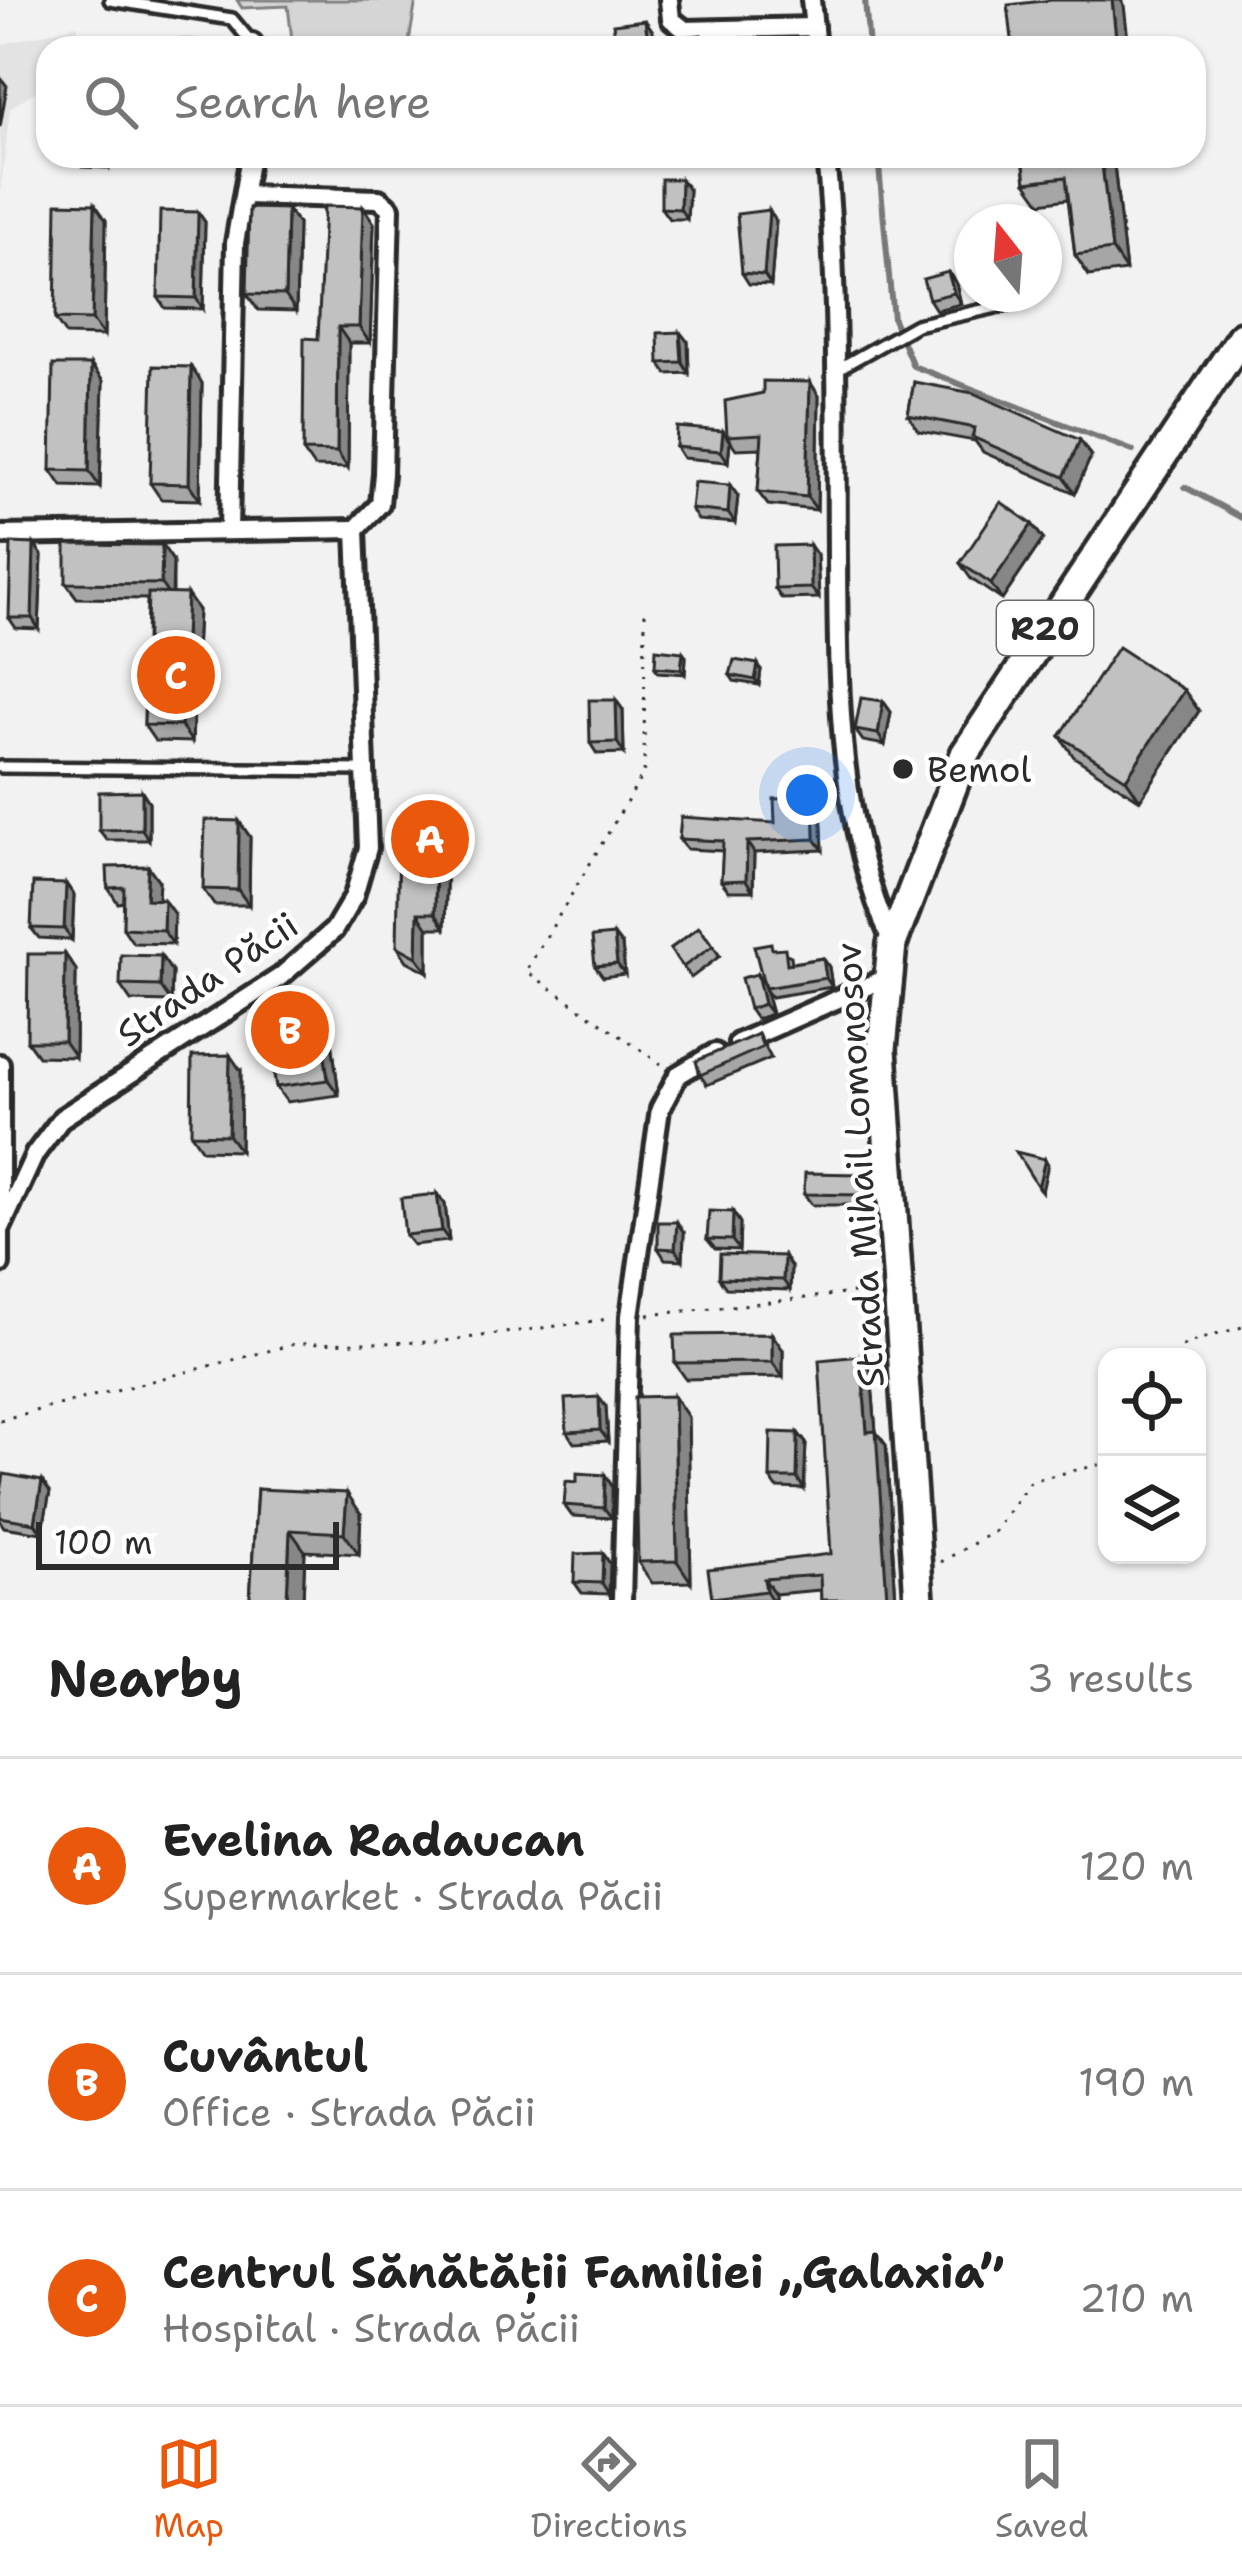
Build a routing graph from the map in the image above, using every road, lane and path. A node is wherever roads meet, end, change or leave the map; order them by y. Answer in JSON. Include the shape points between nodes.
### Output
{"nodes":[{"id":1,"x":110,"y":0,"type":"edge"},
{"id":2,"x":669,"y":0,"type":"edge"},
{"id":3,"x":811,"y":0,"type":"edge"},
{"id":4,"x":814,"y":27,"type":"junction"},
{"id":5,"x":245,"y":36,"type":"edge"},
{"id":6,"x":815,"y":36,"type":"edge"},
{"id":7,"x":249,"y":168,"type":"edge"},
{"id":8,"x":827,"y":168,"type":"edge"},
{"id":9,"x":246,"y":195,"type":"junction"},
{"id":10,"x":976,"y":312,"type":"edge"},
{"id":11,"x":1242,"y":336,"type":"edge"},
{"id":12,"x":836,"y":370,"type":"junction"},
{"id":13,"x":356,"y":529,"type":"junction"},
{"id":14,"x":229,"y":530,"type":"junction"},
{"id":15,"x":0,"y":535,"type":"edge"},
{"id":16,"x":645,"y":613,"type":"dead end"},
{"id":17,"x":0,"y":767,"type":"edge"},
{"id":18,"x":365,"y":770,"type":"junction"},
{"id":19,"x":892,"y":944,"type":"junction"},
{"id":20,"x":888,"y":977,"type":"junction"},
{"id":21,"x":0,"y":1064,"type":"edge"},
{"id":22,"x":678,"y":1075,"type":"junction"},
{"id":23,"x":1,"y":1228,"type":"edge"},
{"id":24,"x":0,"y":1264,"type":"edge"},
{"id":25,"x":897,"y":1288,"type":"junction"},
{"id":26,"x":630,"y":1316,"type":"junction"},
{"id":27,"x":1242,"y":1327,"type":"edge"},
{"id":28,"x":1182,"y":1348,"type":"edge"},
{"id":29,"x":0,"y":1420,"type":"edge"},
{"id":30,"x":1098,"y":1465,"type":"edge"},
{"id":31,"x":919,"y":1588,"type":"edge"},
{"id":32,"x":622,"y":1600,"type":"edge"}],
"edges":[{"from":1,"to":5,"type":"lane","via":[[232,19]]},
{"from":2,"to":4,"type":"street","via":[[671,19],[685,30]]},
{"from":3,"to":4,"type":"street"},
{"from":4,"to":6,"type":"street"},
{"from":7,"to":9,"type":"street"},
{"from":8,"to":12,"type":"street","name":"Strada Mihail Lomonosov"},
{"from":9,"to":13,"type":"street","name":"Strada Păcii","via":[[379,199],[390,208],[380,504]]},
{"from":9,"to":14,"type":"street","via":[[235,243]]},
{"from":10,"to":12,"type":"lane","via":[[916,326]]},
{"from":11,"to":19,"type":"main road","number":"R20","via":[[964,754]]},
{"from":12,"to":19,"type":"street","name":"Strada Mihail Lomonosov","via":[[837,708],[862,866]]},
{"from":13,"to":14,"type":"street"},
{"from":13,"to":18,"type":"street","name":"Strada Păcii"},
{"from":14,"to":15,"type":"street"},
{"from":16,"to":22,"type":"path","via":[[644,773],[526,971]]},
{"from":17,"to":18,"type":"lane"},
{"from":18,"to":23,"type":"street","name":"Strada Păcii","via":[[368,848],[334,930],[280,977],[62,1118],[35,1154]]},
{"from":19,"to":20,"type":"main road","name":"Strada Mihail Lomonosov","number":"R20"},
{"from":20,"to":22,"type":"street"},
{"from":20,"to":25,"type":"main road","name":"Strada Mihail Lomonosov","number":"R20","via":[[882,1049]]},
{"from":21,"to":23,"type":"street","name":"Strada Păcii"},
{"from":22,"to":26,"type":"street","via":[[660,1108]]},
{"from":23,"to":24,"type":"street","name":"Strada Păcii"},
{"from":25,"to":26,"type":"path"},
{"from":25,"to":31,"type":"main road","name":"Strada Mihail Lomonosov","number":"R20"},
{"from":26,"to":29,"type":"path","via":[[437,1342],[295,1344]]},
{"from":26,"to":32,"type":"street"},
{"from":27,"to":28,"type":"path"},
{"from":30,"to":31,"type":"path","via":[[1030,1481],[995,1531]]}]}
